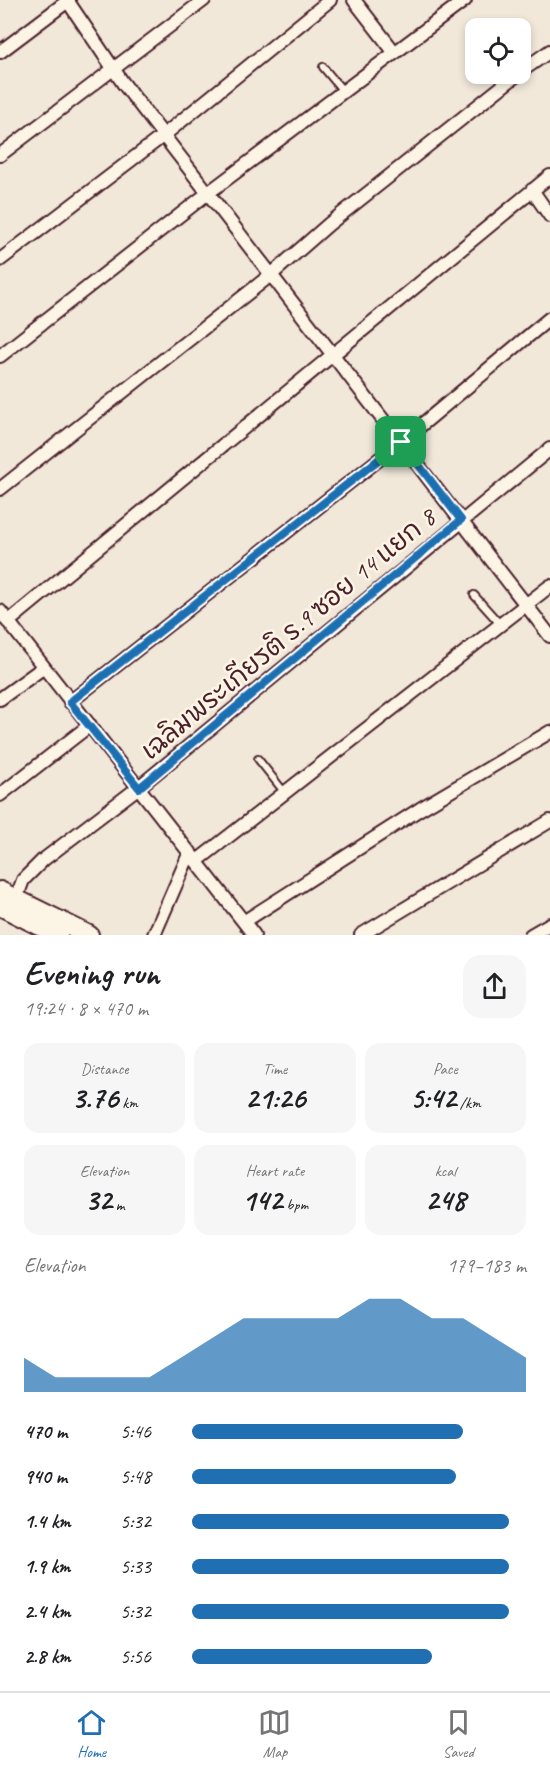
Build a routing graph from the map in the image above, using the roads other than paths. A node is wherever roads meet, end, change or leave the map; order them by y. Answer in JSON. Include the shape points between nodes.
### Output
{"nodes":[{"id":1,"x":68,"y":0,"type":"edge"},
{"id":2,"x":204,"y":0,"type":"edge"},
{"id":3,"x":330,"y":0,"type":"edge"},
{"id":4,"x":354,"y":0,"type":"edge"},
{"id":5,"x":465,"y":0,"type":"edge"},
{"id":6,"x":550,"y":51,"type":"edge"},
{"id":7,"x":0,"y":52,"type":"edge"},
{"id":8,"x":395,"y":53,"type":"junction"},
{"id":9,"x":531,"y":64,"type":"edge"},
{"id":10,"x":323,"y":67,"type":"dead end"},
{"id":11,"x":113,"y":69,"type":"junction"},
{"id":12,"x":505,"y":84,"type":"edge"},
{"id":13,"x":343,"y":92,"type":"junction"},
{"id":14,"x":164,"y":135,"type":"junction"},
{"id":15,"x":0,"y":155,"type":"edge"},
{"id":16,"x":550,"y":176,"type":"edge"},
{"id":17,"x":532,"y":190,"type":"junction"},
{"id":18,"x":208,"y":193,"type":"junction"},
{"id":19,"x":550,"y":216,"type":"edge"},
{"id":20,"x":0,"y":260,"type":"edge"},
{"id":21,"x":272,"y":274,"type":"junction"},
{"id":22,"x":550,"y":318,"type":"edge"},
{"id":23,"x":334,"y":355,"type":"junction"},
{"id":24,"x":0,"y":356,"type":"edge"},
{"id":25,"x":401,"y":442,"type":"junction"},
{"id":26,"x":550,"y":449,"type":"edge"},
{"id":27,"x":0,"y":489,"type":"edge"},
{"id":28,"x":461,"y":520,"type":"junction"},
{"id":29,"x":550,"y":585,"type":"edge"},
{"id":30,"x":474,"y":595,"type":"dead end"},
{"id":31,"x":526,"y":605,"type":"junction"},
{"id":32,"x":0,"y":611,"type":"edge"},
{"id":33,"x":8,"y":622,"type":"junction"},
{"id":34,"x":500,"y":624,"type":"junction"},
{"id":35,"x":550,"y":636,"type":"edge"},
{"id":36,"x":44,"y":667,"type":"junction"},
{"id":37,"x":0,"y":699,"type":"edge"},
{"id":38,"x":70,"y":702,"type":"junction"},
{"id":39,"x":90,"y":725,"type":"junction"},
{"id":40,"x":550,"y":732,"type":"edge"},
{"id":41,"x":258,"y":759,"type":"dead end"},
{"id":42,"x":139,"y":788,"type":"junction"},
{"id":43,"x":285,"y":793,"type":"junction"},
{"id":44,"x":0,"y":795,"type":"edge"},
{"id":45,"x":550,"y":821,"type":"edge"},
{"id":46,"x":194,"y":856,"type":"junction"},
{"id":47,"x":5,"y":899,"type":"edge"},
{"id":48,"x":244,"y":921,"type":"junction"},
{"id":49,"x":550,"y":924,"type":"edge"},
{"id":50,"x":58,"y":935,"type":"edge"},
{"id":51,"x":89,"y":935,"type":"edge"},
{"id":52,"x":154,"y":935,"type":"edge"},
{"id":53,"x":254,"y":935,"type":"edge"},
{"id":54,"x":361,"y":935,"type":"edge"},
{"id":55,"x":531,"y":935,"type":"edge"}],
"edges":[{"from":1,"to":7,"type":"street"},
{"from":1,"to":11,"type":"street"},
{"from":2,"to":11,"type":"street"},
{"from":3,"to":14,"type":"street"},
{"from":4,"to":8,"type":"street"},
{"from":5,"to":8,"type":"street"},
{"from":6,"to":9,"type":"street"},
{"from":8,"to":13,"type":"street"},
{"from":10,"to":13,"type":"lane"},
{"from":11,"to":14,"type":"street"},
{"from":11,"to":15,"type":"street"},
{"from":12,"to":21,"type":"street"},
{"from":13,"to":18,"type":"street"},
{"from":14,"to":18,"type":"street"},
{"from":14,"to":20,"type":"street"},
{"from":16,"to":17,"type":"street"},
{"from":17,"to":19,"type":"street"},
{"from":17,"to":23,"type":"street"},
{"from":18,"to":21,"type":"street"},
{"from":18,"to":24,"type":"street"},
{"from":21,"to":23,"type":"street"},
{"from":21,"to":27,"type":"street"},
{"from":22,"to":25,"type":"street"},
{"from":23,"to":25,"type":"street"},
{"from":23,"to":33,"type":"street"},
{"from":25,"to":28,"type":"street"},
{"from":25,"to":38,"type":"street"},
{"from":26,"to":28,"type":"street","name":"เฉลิมพระเกียรติ ร.9 ซอย 14 แยก 8"},
{"from":28,"to":31,"type":"street"},
{"from":28,"to":42,"type":"street","name":"เฉลิมพระเกียรติ ร.9 ซอย 14 แยก 8"},
{"from":29,"to":31,"type":"street"},
{"from":30,"to":34,"type":"lane"},
{"from":31,"to":34,"type":"street"},
{"from":31,"to":35,"type":"street"},
{"from":32,"to":33,"type":"street"},
{"from":33,"to":36,"type":"street"},
{"from":34,"to":43,"type":"street"},
{"from":36,"to":37,"type":"street"},
{"from":36,"to":38,"type":"street"},
{"from":38,"to":39,"type":"street"},
{"from":39,"to":42,"type":"street"},
{"from":39,"to":44,"type":"street"},
{"from":40,"to":48,"type":"street"},
{"from":41,"to":43,"type":"lane"},
{"from":42,"to":46,"type":"street"},
{"from":42,"to":47,"type":"street","name":"เฉลิมพระเกียรติ ร.9 ซอย 14 แยก 8","via":[[43,860]]},
{"from":43,"to":46,"type":"street"},
{"from":45,"to":54,"type":"street"},
{"from":46,"to":48,"type":"street"},
{"from":46,"to":52,"type":"street"},
{"from":47,"to":50,"type":"main road"},
{"from":47,"to":51,"type":"main road"},
{"from":48,"to":53,"type":"street"},
{"from":49,"to":55,"type":"street"}]}
